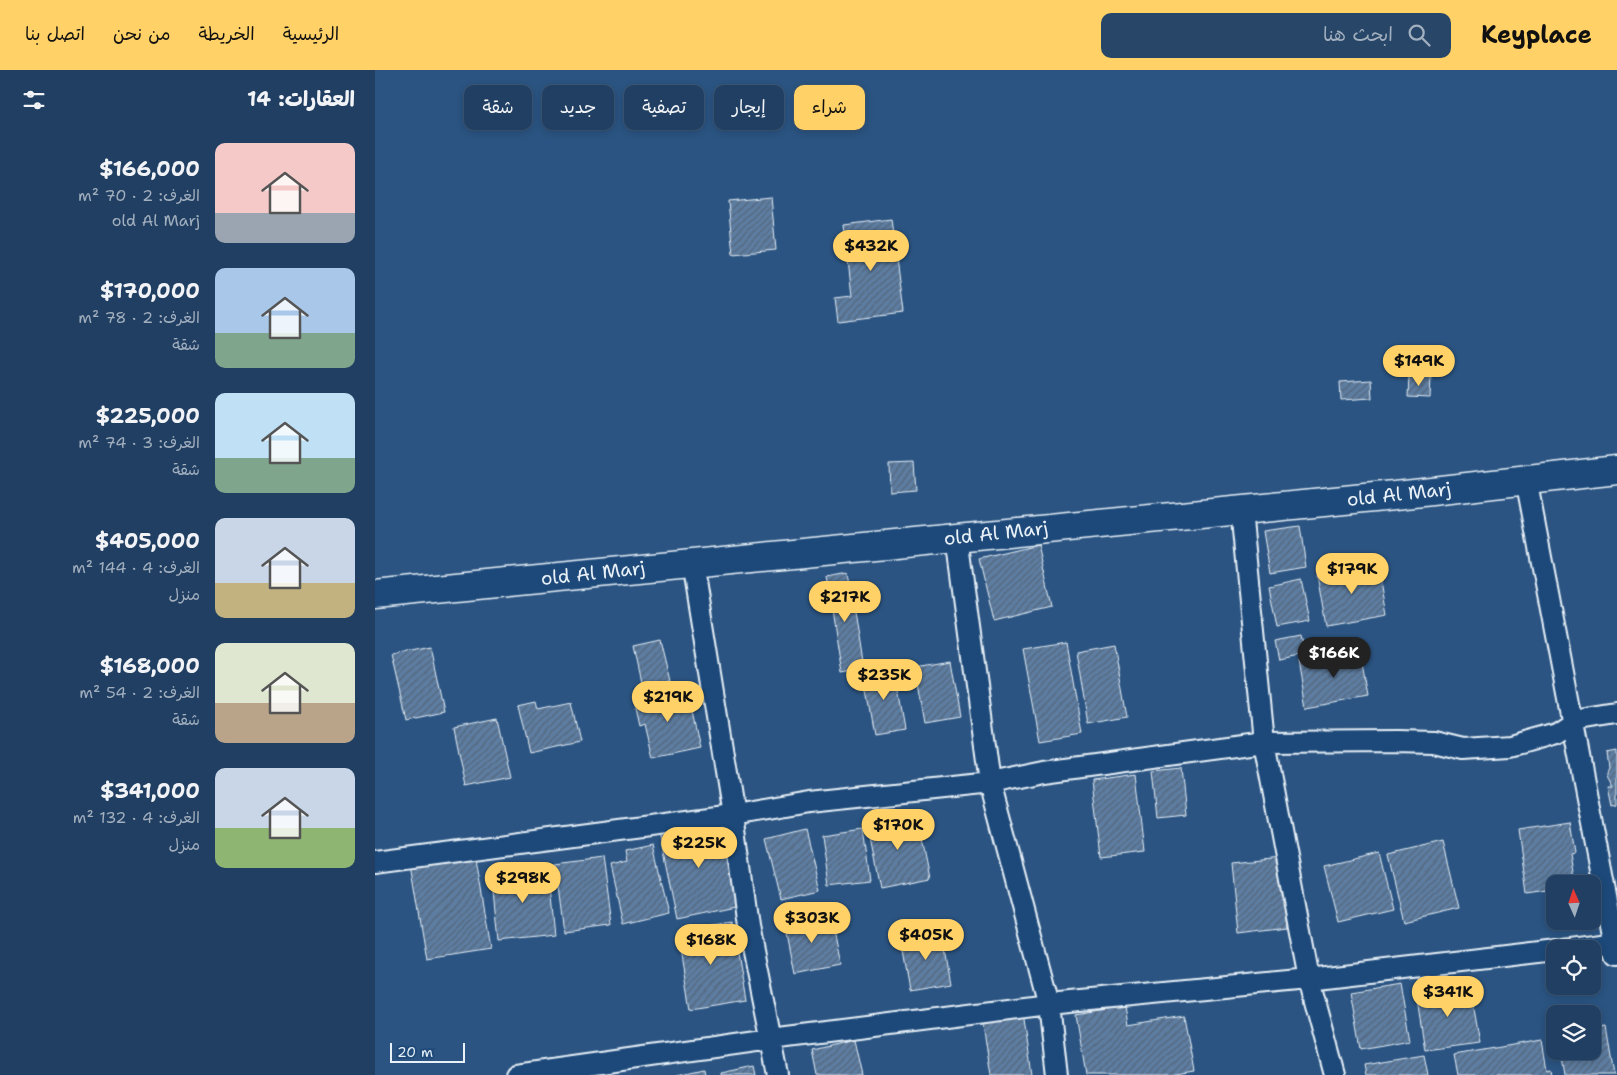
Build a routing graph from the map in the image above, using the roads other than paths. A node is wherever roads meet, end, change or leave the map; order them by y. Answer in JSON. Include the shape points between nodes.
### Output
{"nodes":[{"id":1,"x":1617,"y":470,"type":"edge"},
{"id":2,"x":1527,"y":479,"type":"junction"},
{"id":3,"x":1241,"y":510,"type":"junction"},
{"id":4,"x":957,"y":537,"type":"junction"},
{"id":5,"x":692,"y":563,"type":"junction"},
{"id":6,"x":375,"y":595,"type":"edge"},
{"id":7,"x":1617,"y":714,"type":"edge"},
{"id":8,"x":1574,"y":721,"type":"junction"},
{"id":9,"x":1264,"y":742,"type":"junction"},
{"id":10,"x":990,"y":783,"type":"junction"},
{"id":11,"x":733,"y":815,"type":"junction"},
{"id":12,"x":375,"y":862,"type":"edge"},
{"id":13,"x":1616,"y":946,"type":"edge"},
{"id":14,"x":1601,"y":947,"type":"edge"},
{"id":15,"x":1546,"y":951,"type":"edge"},
{"id":16,"x":1309,"y":979,"type":"junction"},
{"id":17,"x":1049,"y":1004,"type":"junction"},
{"id":18,"x":771,"y":1039,"type":"junction"},
{"id":19,"x":516,"y":1075,"type":"edge"},
{"id":20,"x":778,"y":1075,"type":"edge"},
{"id":21,"x":1057,"y":1075,"type":"edge"},
{"id":22,"x":1335,"y":1075,"type":"edge"}],
"edges":[{"from":1,"to":2,"type":"main road","name":"old Al Marj"},
{"from":2,"to":3,"type":"main road","name":"old Al Marj"},
{"from":2,"to":8,"type":"street"},
{"from":3,"to":4,"type":"main road","name":"old Al Marj"},
{"from":3,"to":9,"type":"street"},
{"from":4,"to":5,"type":"main road","name":"old Al Marj"},
{"from":4,"to":10,"type":"street"},
{"from":5,"to":6,"type":"main road","name":"old Al Marj"},
{"from":5,"to":11,"type":"street"},
{"from":7,"to":8,"type":"street"},
{"from":8,"to":9,"type":"street","via":[[1556,733],[1533,741],[1480,749],[1434,742]]},
{"from":8,"to":13,"type":"street"},
{"from":9,"to":10,"type":"street","via":[[1044,772]]},
{"from":9,"to":16,"type":"street"},
{"from":10,"to":11,"type":"street","via":[[809,802]]},
{"from":10,"to":17,"type":"street"},
{"from":11,"to":12,"type":"street"},
{"from":11,"to":18,"type":"street","via":[[748,926]]},
{"from":13,"to":14,"type":"street"},
{"from":15,"to":16,"type":"street"},
{"from":16,"to":17,"type":"street"},
{"from":16,"to":22,"type":"street"},
{"from":17,"to":18,"type":"street"},
{"from":17,"to":21,"type":"street"},
{"from":18,"to":19,"type":"street"},
{"from":18,"to":20,"type":"street"}]}
